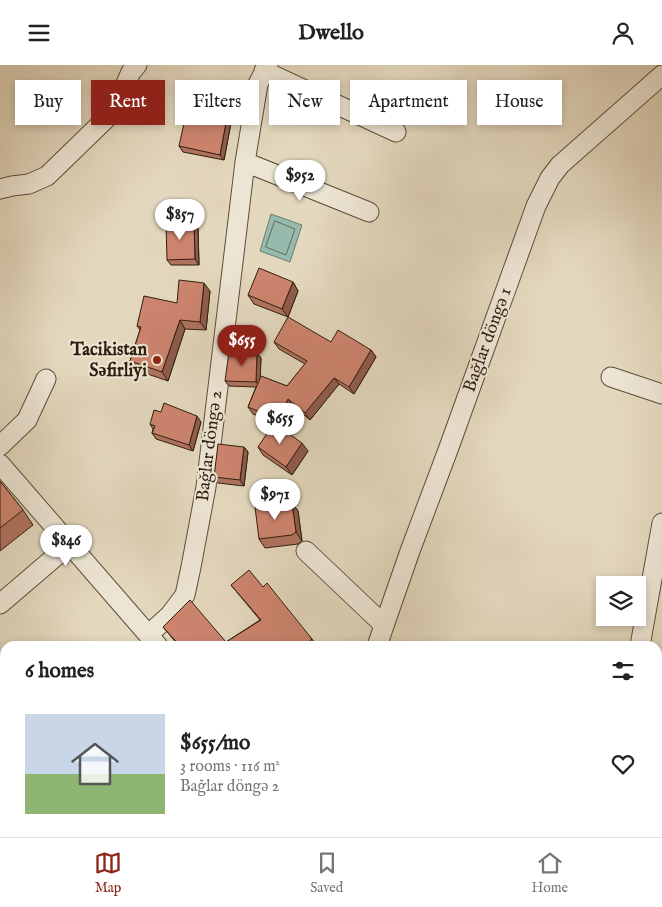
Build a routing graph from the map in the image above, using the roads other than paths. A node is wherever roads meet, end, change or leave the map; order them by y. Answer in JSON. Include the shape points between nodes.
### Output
{"nodes":[{"id":1,"x":137,"y":65,"type":"edge"},
{"id":2,"x":266,"y":68,"type":"edge"},
{"id":3,"x":662,"y":75,"type":"edge"},
{"id":4,"x":396,"y":132,"type":"dead end"},
{"id":5,"x":245,"y":161,"type":"junction"},
{"id":6,"x":0,"y":189,"type":"edge"},
{"id":7,"x":369,"y":212,"type":"dead end"},
{"id":8,"x":611,"y":377,"type":"dead end"},
{"id":9,"x":46,"y":379,"type":"dead end"},
{"id":10,"x":662,"y":394,"type":"edge"},
{"id":11,"x":0,"y":445,"type":"edge"},
{"id":12,"x":0,"y":464,"type":"edge"},
{"id":13,"x":662,"y":523,"type":"edge"},
{"id":14,"x":69,"y":545,"type":"junction"},
{"id":15,"x":306,"y":551,"type":"dead end"},
{"id":16,"x":0,"y":604,"type":"edge"},
{"id":17,"x":384,"y":625,"type":"junction"},
{"id":18,"x":153,"y":641,"type":"edge"},
{"id":19,"x":379,"y":641,"type":"edge"},
{"id":20,"x":640,"y":641,"type":"edge"}],
"edges":[{"from":1,"to":6,"type":"street","via":[[114,111],[47,176],[29,184]]},
{"from":2,"to":4,"type":"street"},
{"from":2,"to":5,"type":"street","name":"Bağlar döngə 2","via":[[258,84]]},
{"from":3,"to":17,"type":"street","name":"Bağlar döngə 1","via":[[560,165],[550,178],[536,206]]},
{"from":5,"to":7,"type":"street"},
{"from":5,"to":18,"type":"street","name":"Bağlar döngə 2","via":[[206,487],[191,567],[184,595]]},
{"from":8,"to":10,"type":"street"},
{"from":9,"to":11,"type":"street","via":[[27,420]]},
{"from":12,"to":14,"type":"street"},
{"from":13,"to":20,"type":"street"},
{"from":14,"to":16,"type":"street"},
{"from":14,"to":18,"type":"street"},
{"from":15,"to":17,"type":"street"},
{"from":17,"to":19,"type":"street","name":"Bağlar döngə 1"}]}
